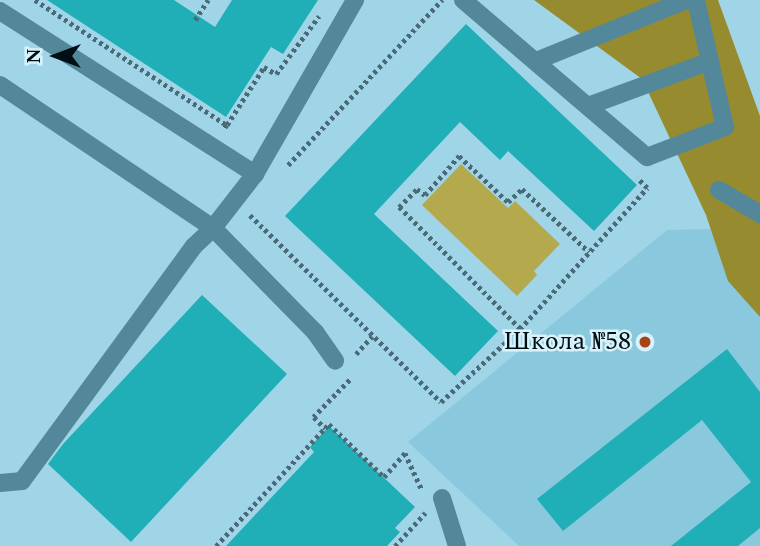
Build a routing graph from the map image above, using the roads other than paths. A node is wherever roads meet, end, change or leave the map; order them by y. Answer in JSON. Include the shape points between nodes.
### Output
{"nodes":[{"id":1,"x":355,"y":0,"type":"edge"},
{"id":2,"x":463,"y":0,"type":"edge"},
{"id":3,"x":686,"y":0,"type":"edge"},
{"id":4,"x":696,"y":0,"type":"edge"},
{"id":5,"x":0,"y":9,"type":"edge"},
{"id":6,"x":536,"y":61,"type":"junction"},
{"id":7,"x":710,"y":61,"type":"junction"},
{"id":8,"x":0,"y":85,"type":"edge"},
{"id":9,"x":588,"y":106,"type":"junction"},
{"id":10,"x":255,"y":174,"type":"junction"},
{"id":11,"x":719,"y":190,"type":"dead end"},
{"id":12,"x":760,"y":214,"type":"edge"},
{"id":13,"x":212,"y":229,"type":"junction"},
{"id":14,"x":335,"y":361,"type":"dead end"},
{"id":15,"x":0,"y":483,"type":"edge"},
{"id":16,"x":434,"y":497,"type":"road end"},
{"id":17,"x":457,"y":546,"type":"edge"}],
"edges":[{"from":1,"to":10,"type":"lane"},
{"from":2,"to":6,"type":"lane"},
{"from":3,"to":6,"type":"lane"},
{"from":4,"to":7,"type":"lane"},
{"from":5,"to":10,"type":"lane"},
{"from":6,"to":9,"type":"lane"},
{"from":7,"to":9,"type":"lane"},
{"from":7,"to":9,"type":"lane","via":[[725,127],[647,157]]},
{"from":8,"to":13,"type":"lane"},
{"from":10,"to":13,"type":"lane"},
{"from":11,"to":12,"type":"lane"},
{"from":13,"to":14,"type":"lane","via":[[315,332]]},
{"from":13,"to":15,"type":"lane","via":[[194,246],[22,481]]},
{"from":16,"to":17,"type":"lane"}]}
